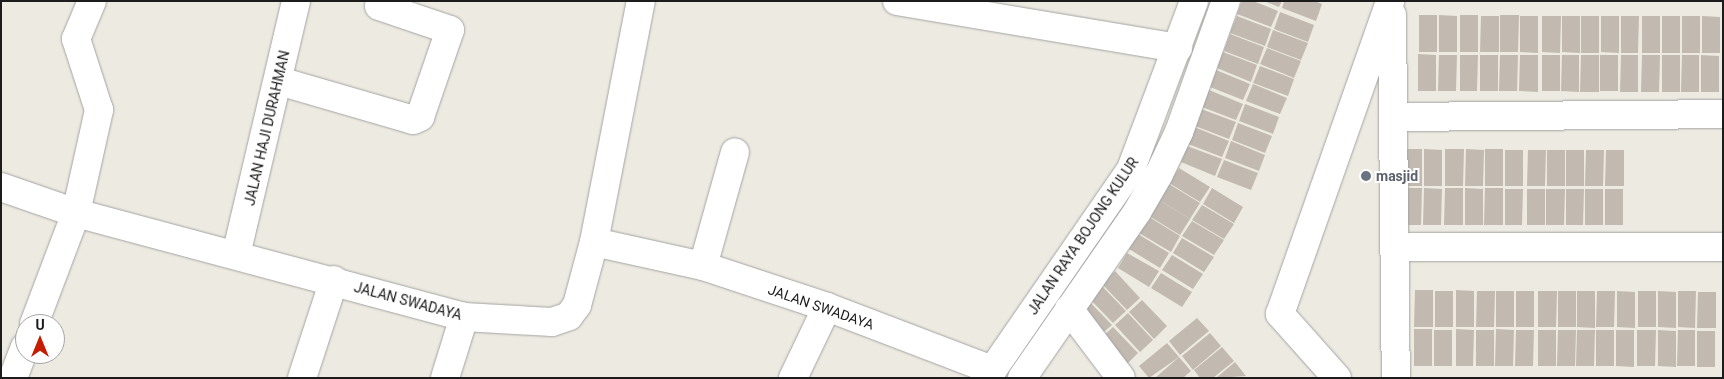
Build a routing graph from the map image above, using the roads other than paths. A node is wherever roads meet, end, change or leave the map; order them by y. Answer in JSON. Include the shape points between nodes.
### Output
{"nodes":[{"id":1,"x":92,"y":1,"type":"edge"},
{"id":2,"x":296,"y":1,"type":"edge"},
{"id":3,"x":641,"y":1,"type":"edge"},
{"id":4,"x":897,"y":1,"type":"edge"},
{"id":5,"x":1194,"y":1,"type":"edge"},
{"id":6,"x":1226,"y":1,"type":"edge"},
{"id":7,"x":1391,"y":1,"type":"edge"},
{"id":8,"x":372,"y":3,"type":"edge"},
{"id":9,"x":1023,"y":12,"type":"edge"},
{"id":10,"x":1178,"y":48,"type":"junction"},
{"id":11,"x":279,"y":81,"type":"junction"},
{"id":12,"x":1723,"y":114,"type":"edge"},
{"id":13,"x":1393,"y":117,"type":"junction"},
{"id":14,"x":735,"y":152,"type":"dead end"},
{"id":15,"x":1,"y":187,"type":"edge"},
{"id":16,"x":76,"y":213,"type":"junction"},
{"id":17,"x":594,"y":242,"type":"junction"},
{"id":18,"x":1394,"y":246,"type":"junction"},
{"id":19,"x":1723,"y":247,"type":"edge"},
{"id":20,"x":236,"y":255,"type":"junction"},
{"id":21,"x":703,"y":266,"type":"junction"},
{"id":22,"x":334,"y":280,"type":"junction"},
{"id":23,"x":826,"y":307,"type":"junction"},
{"id":24,"x":1069,"y":310,"type":"junction"},
{"id":25,"x":38,"y":314,"type":"edge"},
{"id":26,"x":464,"y":317,"type":"junction"},
{"id":27,"x":18,"y":364,"type":"edge"},
{"id":28,"x":990,"y":374,"type":"edge"},
{"id":29,"x":13,"y":378,"type":"edge"},
{"id":30,"x":302,"y":378,"type":"edge"},
{"id":31,"x":445,"y":378,"type":"edge"},
{"id":32,"x":793,"y":378,"type":"edge"},
{"id":33,"x":1022,"y":378,"type":"edge"},
{"id":34,"x":1121,"y":378,"type":"edge"},
{"id":35,"x":1337,"y":378,"type":"edge"},
{"id":36,"x":1396,"y":378,"type":"edge"}],
"edges":[{"from":1,"to":16,"type":"street","via":[[76,39],[99,110]]},
{"from":2,"to":11,"type":"street","name":"JALAN HAJI DURAHMAN"},
{"from":3,"to":17,"type":"street"},
{"from":4,"to":9,"type":"street"},
{"from":5,"to":10,"type":"street","name":"JALAN RAYA BOJONG KULUR"},
{"from":6,"to":24,"type":"street","via":[[1179,132],[1159,174]]},
{"from":7,"to":13,"type":"street"},
{"from":7,"to":35,"type":"street","via":[[1280,314]]},
{"from":8,"to":11,"type":"street","via":[[450,30],[420,118],[413,120]]},
{"from":9,"to":10,"type":"street"},
{"from":10,"to":28,"type":"street","name":"JALAN RAYA BOJONG KULUR","via":[[1131,169]]},
{"from":11,"to":20,"type":"street","name":"JALAN HAJI DURAHMAN"},
{"from":12,"to":13,"type":"street"},
{"from":13,"to":18,"type":"street"},
{"from":14,"to":21,"type":"street"},
{"from":15,"to":16,"type":"street","name":"JALAN SWADAYA"},
{"from":16,"to":20,"type":"street","name":"JALAN SWADAYA"},
{"from":16,"to":25,"type":"street"},
{"from":17,"to":21,"type":"street","name":"JALAN SWADAYA"},
{"from":17,"to":26,"type":"street","name":"JALAN SWADAYA","via":[[577,305],[569,316],[552,322]]},
{"from":18,"to":19,"type":"street"},
{"from":18,"to":36,"type":"street"},
{"from":20,"to":22,"type":"street","name":"JALAN SWADAYA"},
{"from":21,"to":23,"type":"street","name":"JALAN SWADAYA"},
{"from":22,"to":26,"type":"street","name":"JALAN SWADAYA"},
{"from":22,"to":30,"type":"street"},
{"from":23,"to":28,"type":"street","name":"JALAN SWADAYA"},
{"from":23,"to":32,"type":"street"},
{"from":24,"to":33,"type":"street"},
{"from":24,"to":34,"type":"street"},
{"from":26,"to":31,"type":"street"},
{"from":27,"to":29,"type":"street"}]}
